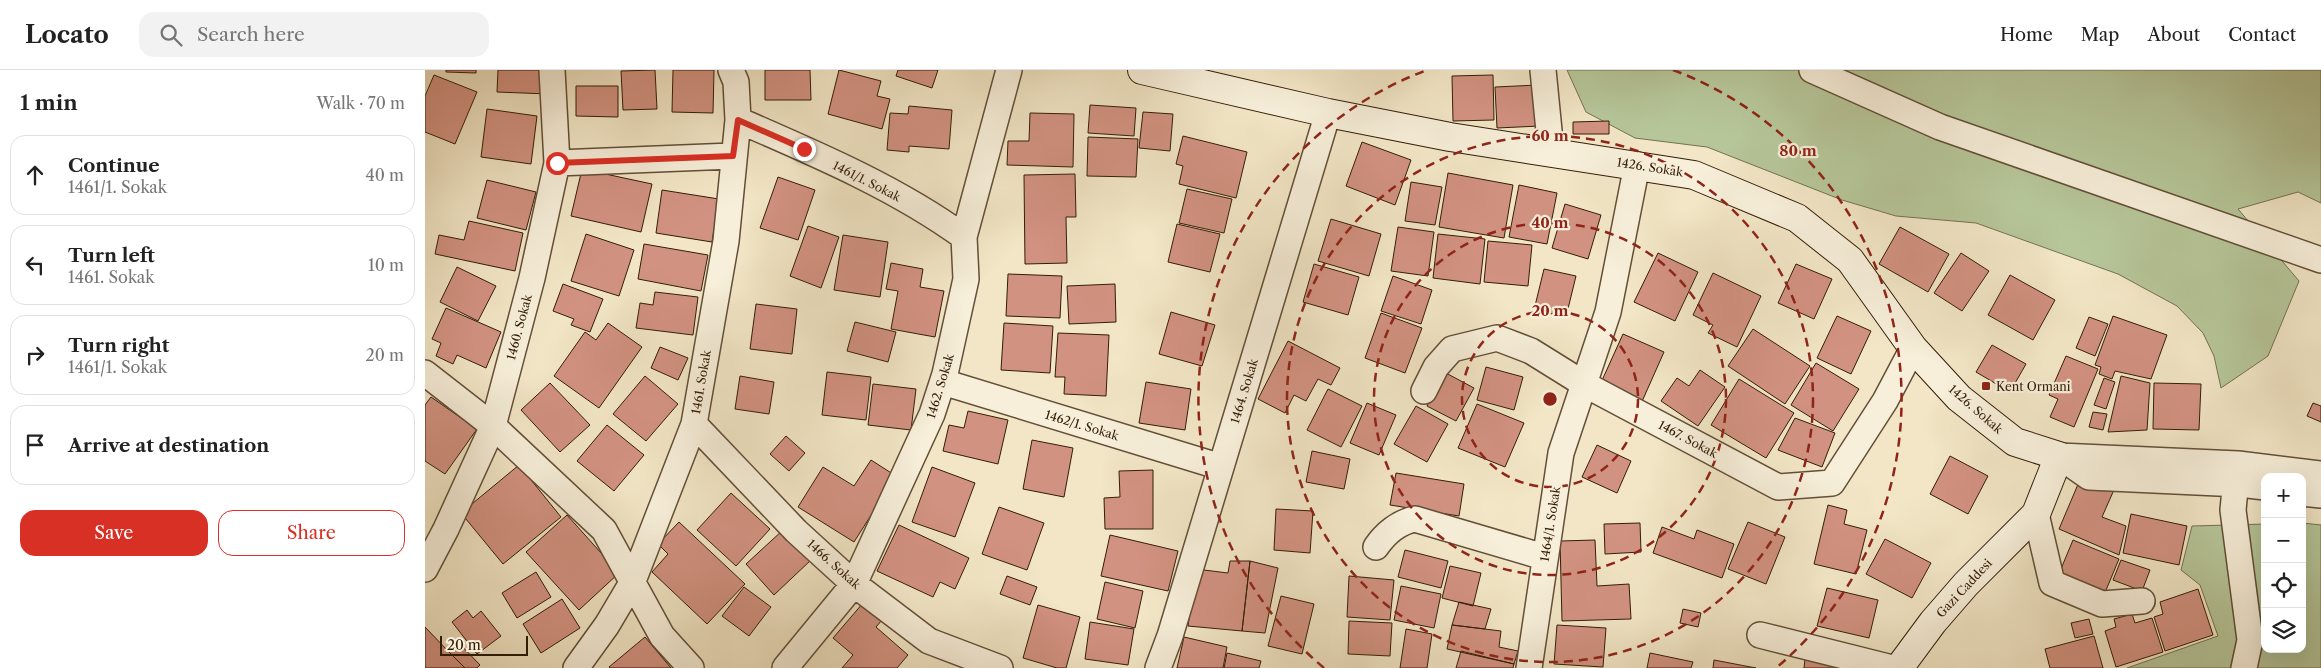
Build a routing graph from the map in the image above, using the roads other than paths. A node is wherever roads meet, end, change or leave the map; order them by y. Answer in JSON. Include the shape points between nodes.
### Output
{"nodes":[{"id":1,"x":552,"y":70,"type":"edge"},
{"id":2,"x":731,"y":70,"type":"edge"},
{"id":3,"x":1009,"y":70,"type":"edge"},
{"id":4,"x":1142,"y":70,"type":"edge"},
{"id":5,"x":1543,"y":70,"type":"edge"},
{"id":6,"x":1812,"y":70,"type":"edge"},
{"id":7,"x":1328,"y":113,"type":"junction"},
{"id":8,"x":738,"y":120,"type":"junction"},
{"id":9,"x":1551,"y":151,"type":"junction"},
{"id":10,"x":733,"y":156,"type":"junction"},
{"id":11,"x":557,"y":163,"type":"junction"},
{"id":12,"x":1637,"y":165,"type":"junction"},
{"id":13,"x":964,"y":237,"type":"junction"},
{"id":14,"x":2321,"y":260,"type":"edge"},
{"id":15,"x":1913,"y":348,"type":"junction"},
{"id":16,"x":425,"y":373,"type":"edge"},
{"id":17,"x":943,"y":382,"type":"junction"},
{"id":18,"x":1584,"y":384,"type":"junction"},
{"id":19,"x":1424,"y":391,"type":"dead end"},
{"id":20,"x":694,"y":424,"type":"junction"},
{"id":21,"x":493,"y":426,"type":"junction"},
{"id":22,"x":2059,"y":456,"type":"junction"},
{"id":23,"x":1221,"y":467,"type":"junction"},
{"id":24,"x":2237,"y":474,"type":"junction"},
{"id":25,"x":2321,"y":474,"type":"edge"},
{"id":26,"x":2261,"y":485,"type":"edge"},
{"id":27,"x":2306,"y":493,"type":"edge"},
{"id":28,"x":2321,"y":495,"type":"edge"},
{"id":29,"x":2036,"y":514,"type":"junction"},
{"id":30,"x":1376,"y":547,"type":"dead end"},
{"id":31,"x":1544,"y":557,"type":"junction"},
{"id":32,"x":425,"y":569,"type":"edge"},
{"id":33,"x":633,"y":581,"type":"junction"},
{"id":34,"x":855,"y":584,"type":"junction"},
{"id":35,"x":2141,"y":602,"type":"dead end"},
{"id":36,"x":1760,"y":635,"type":"dead end"},
{"id":37,"x":576,"y":668,"type":"edge"},
{"id":38,"x":691,"y":668,"type":"edge"},
{"id":39,"x":785,"y":668,"type":"edge"},
{"id":40,"x":1000,"y":668,"type":"edge"},
{"id":41,"x":1158,"y":668,"type":"edge"},
{"id":42,"x":1529,"y":668,"type":"edge"},
{"id":43,"x":1892,"y":668,"type":"edge"},
{"id":44,"x":1899,"y":668,"type":"edge"},
{"id":45,"x":2244,"y":668,"type":"edge"}],
"edges":[{"from":1,"to":11,"type":"street","name":"1460. Sokak"},
{"from":2,"to":8,"type":"street","name":"1461. Sokak","via":[[737,82]]},
{"from":3,"to":13,"type":"street","name":"1462. Sokak"},
{"from":4,"to":7,"type":"main road","name":"1426. Sokak"},
{"from":5,"to":9,"type":"street"},
{"from":6,"to":14,"type":"street","via":[[1940,127]]},
{"from":7,"to":9,"type":"main road","name":"1426. Sokak"},
{"from":7,"to":23,"type":"street","name":"1464. Sokak"},
{"from":8,"to":10,"type":"street","name":"1461. Sokak"},
{"from":8,"to":13,"type":"street","name":"1461/1. Sokak","via":[[804,149],[934,215]]},
{"from":9,"to":12,"type":"main road","name":"1426. Sokak"},
{"from":10,"to":11,"type":"street"},
{"from":10,"to":20,"type":"street","name":"1461. Sokak","via":[[726,241]]},
{"from":11,"to":21,"type":"street","name":"1460. Sokak","via":[[532,278]]},
{"from":12,"to":15,"type":"main road","name":"1426. Sokak","via":[[1694,175],[1797,218],[1850,260]]},
{"from":12,"to":18,"type":"street","name":"1464/1. Sokak","via":[[1608,312]]},
{"from":13,"to":17,"type":"street","name":"1462. Sokak","via":[[967,279]]},
{"from":15,"to":18,"type":"street","name":"1467. Sokak","via":[[1885,401],[1832,483],[1810,486],[1779,487]]},
{"from":15,"to":22,"type":"main road","name":"1426. Sokak","via":[[1959,398],[2015,442]]},
{"from":16,"to":21,"type":"street"},
{"from":17,"to":23,"type":"street","name":"1462/1. Sokak"},
{"from":17,"to":34,"type":"street","name":"1462. Sokak","via":[[932,414]]},
{"from":18,"to":19,"type":"street","name":"1467. Sokak","via":[[1531,352],[1497,338],[1451,348],[1436,367]]},
{"from":18,"to":31,"type":"street","name":"1464/1. Sokak","via":[[1561,453]]},
{"from":20,"to":33,"type":"street","name":"1461. Sokak"},
{"from":20,"to":34,"type":"street","name":"1466. Sokak","via":[[796,531]]},
{"from":21,"to":32,"type":"street","name":"1460. Sokak"},
{"from":21,"to":33,"type":"street","via":[[604,530]]},
{"from":22,"to":24,"type":"street","via":[[2089,477]]},
{"from":22,"to":29,"type":"main road","name":"Gazi Caddesi"},
{"from":23,"to":41,"type":"street","name":"1464. Sokak"},
{"from":24,"to":25,"type":"street"},
{"from":24,"to":26,"type":"street"},
{"from":24,"to":45,"type":"street","via":[[2233,510],[2250,640]]},
{"from":27,"to":28,"type":"street"},
{"from":29,"to":35,"type":"street","via":[[2052,583],[2103,604]]},
{"from":29,"to":44,"type":"main road","name":"Gazi Caddesi","via":[[1966,584]]},
{"from":30,"to":31,"type":"street","via":[[1405,520],[1415,519]]},
{"from":31,"to":42,"type":"street","name":"1464/1. Sokak"},
{"from":33,"to":37,"type":"street","name":"1461. Sokak"},
{"from":33,"to":38,"type":"street","via":[[662,636]]},
{"from":34,"to":39,"type":"street","name":"1462. Sokak"},
{"from":34,"to":40,"type":"street","name":"1466. Sokak","via":[[929,641]]},
{"from":36,"to":43,"type":"street"}]}
